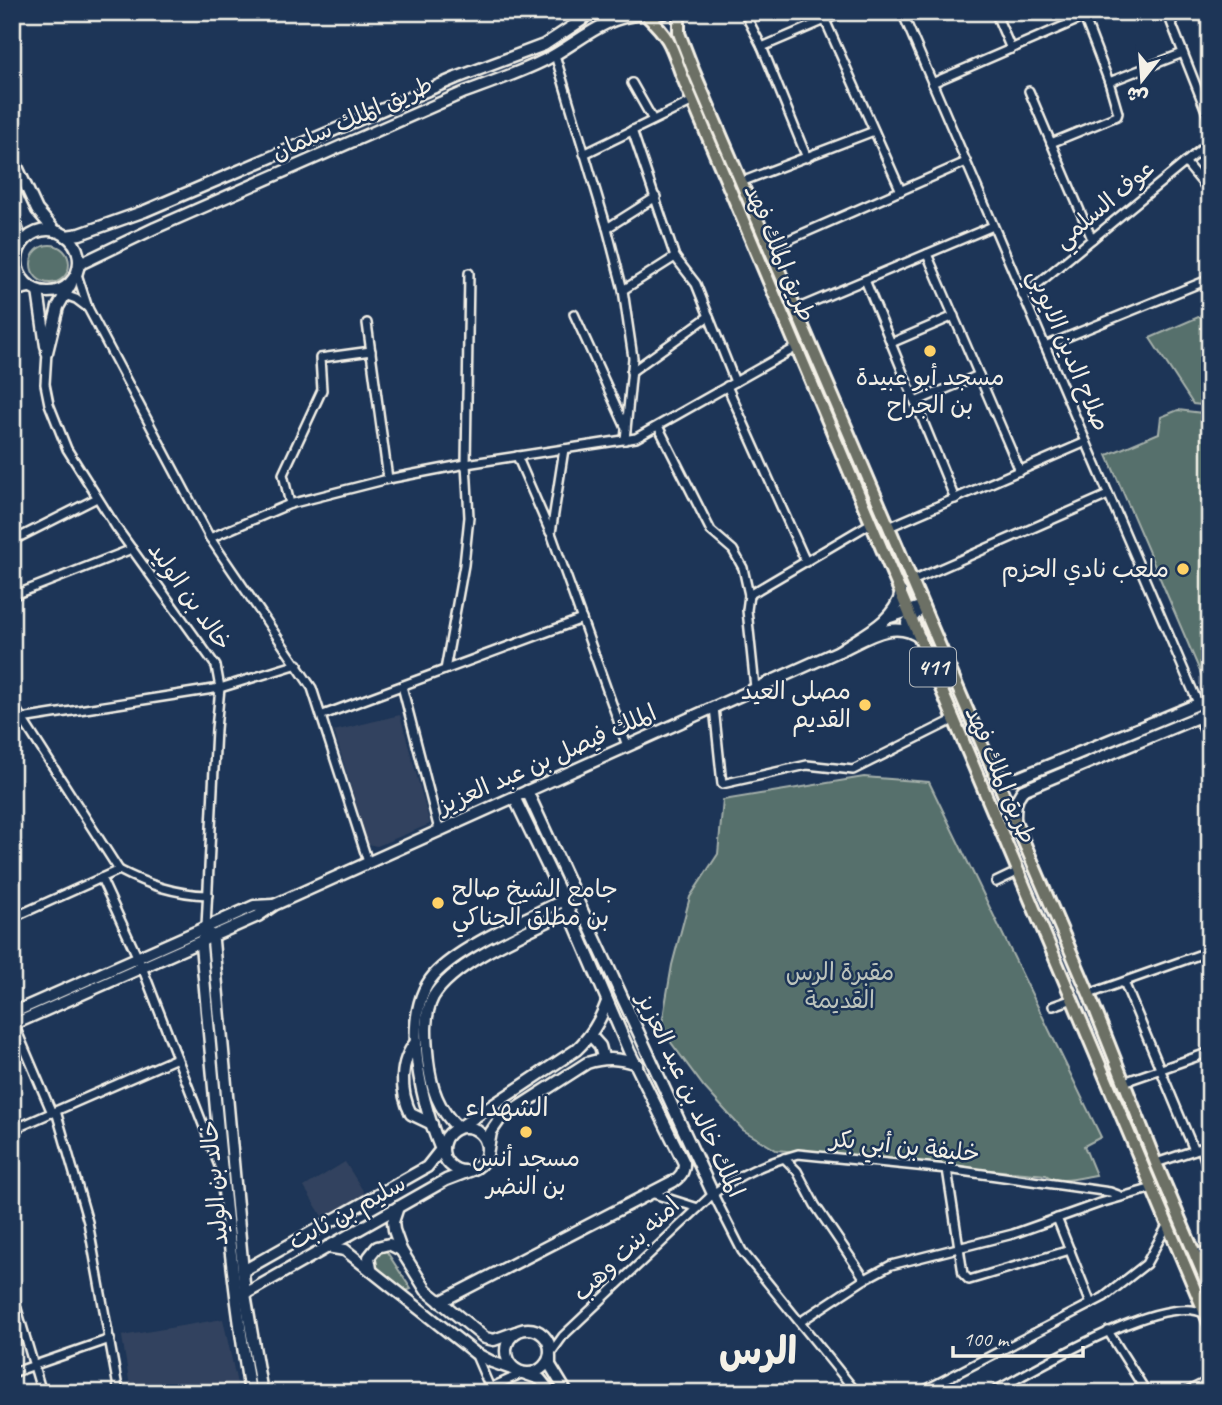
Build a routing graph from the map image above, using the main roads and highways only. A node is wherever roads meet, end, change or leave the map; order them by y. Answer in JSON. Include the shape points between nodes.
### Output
{"nodes":[{"id":1,"x":665,"y":12,"type":"edge"},
{"id":2,"x":680,"y":12,"type":"edge"},
{"id":3,"x":642,"y":14,"type":"edge"},
{"id":4,"x":1125,"y":1084,"type":"junction"},
{"id":5,"x":1112,"y":1090,"type":"junction"},
{"id":6,"x":1210,"y":1290,"type":"edge"},
{"id":7,"x":1207,"y":1319,"type":"edge"}],
"edges":[{"from":1,"to":3,"type":"main road"},
{"from":2,"to":4,"type":"main road","name":"طريق الملك فهد","number":"411","via":[[679,33]]},
{"from":3,"to":5,"type":"main road","name":"طريق الملك فهد","number":"411","via":[[670,41]]},
{"from":4,"to":5,"type":"main road"},
{"from":4,"to":6,"type":"main road","name":"طريق الملك فهد","number":"411"},
{"from":5,"to":7,"type":"main road","name":"طريق الملك فهد","number":"411"}]}
